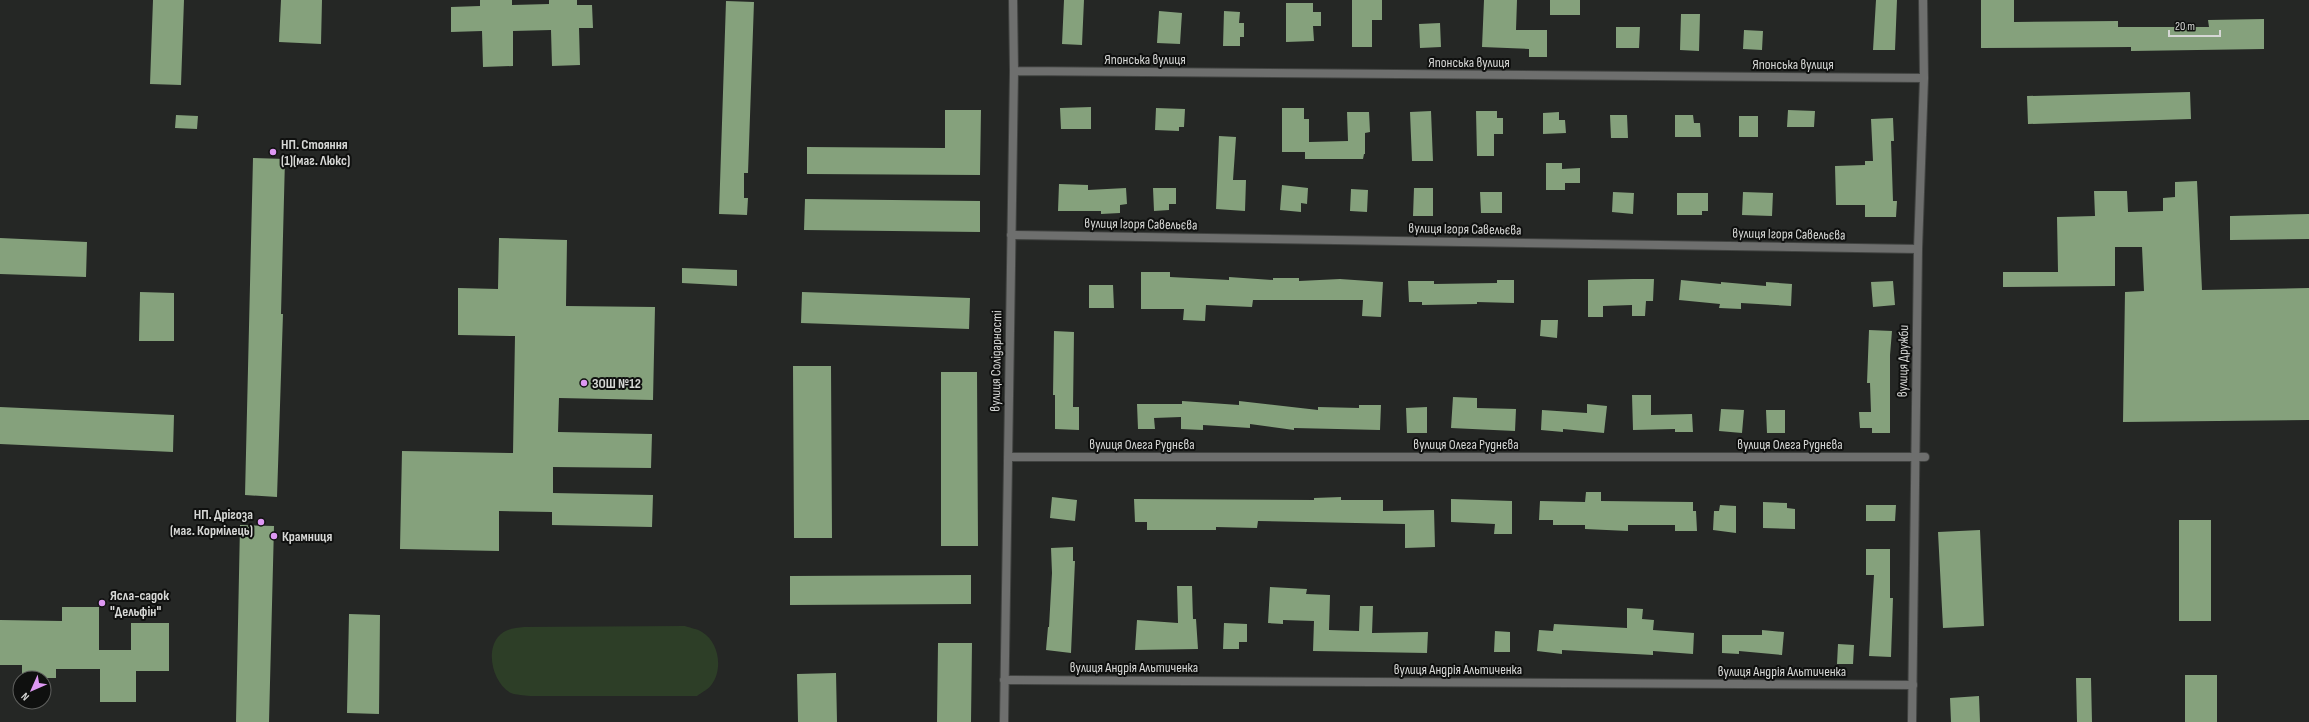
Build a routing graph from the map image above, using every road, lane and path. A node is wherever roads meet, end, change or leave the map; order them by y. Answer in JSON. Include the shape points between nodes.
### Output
{"nodes":[{"id":1,"x":1013,"y":0,"type":"edge"},
{"id":2,"x":1923,"y":0,"type":"edge"},
{"id":3,"x":1014,"y":71,"type":"junction"},
{"id":4,"x":1924,"y":78,"type":"junction"},
{"id":5,"x":1011,"y":235,"type":"junction"},
{"id":6,"x":1918,"y":249,"type":"junction"},
{"id":7,"x":1008,"y":457,"type":"junction"},
{"id":8,"x":1915,"y":457,"type":"junction"},
{"id":9,"x":1925,"y":457,"type":"dead end"},
{"id":10,"x":1004,"y":680,"type":"junction"},
{"id":11,"x":1913,"y":685,"type":"junction"},
{"id":12,"x":1004,"y":722,"type":"edge"},
{"id":13,"x":1912,"y":722,"type":"edge"}],
"edges":[{"from":1,"to":3,"type":"street","name":"вулиця Солідарності"},
{"from":2,"to":4,"type":"street","name":"вулиця Дружби"},
{"from":3,"to":4,"type":"street","name":"Японська вулиця"},
{"from":3,"to":5,"type":"street","name":"вулиця Солідарності"},
{"from":4,"to":6,"type":"street","name":"вулиця Дружби"},
{"from":5,"to":6,"type":"street","name":"вулиця Ігоря Савельєва"},
{"from":5,"to":7,"type":"street","name":"вулиця Солідарності"},
{"from":6,"to":8,"type":"street","name":"вулиця Дружби"},
{"from":7,"to":8,"type":"street","name":"вулиця Олега Руднєва"},
{"from":7,"to":10,"type":"street","name":"вулиця Солідарності"},
{"from":8,"to":9,"type":"street","name":"вулиця Олега Руднєва"},
{"from":8,"to":11,"type":"street","name":"вулиця Дружби"},
{"from":10,"to":11,"type":"street","name":"вулиця Андрія Альтиченка"},
{"from":10,"to":12,"type":"street","name":"вулиця Солідарності"},
{"from":11,"to":13,"type":"street","name":"вулиця Дружби"}]}
